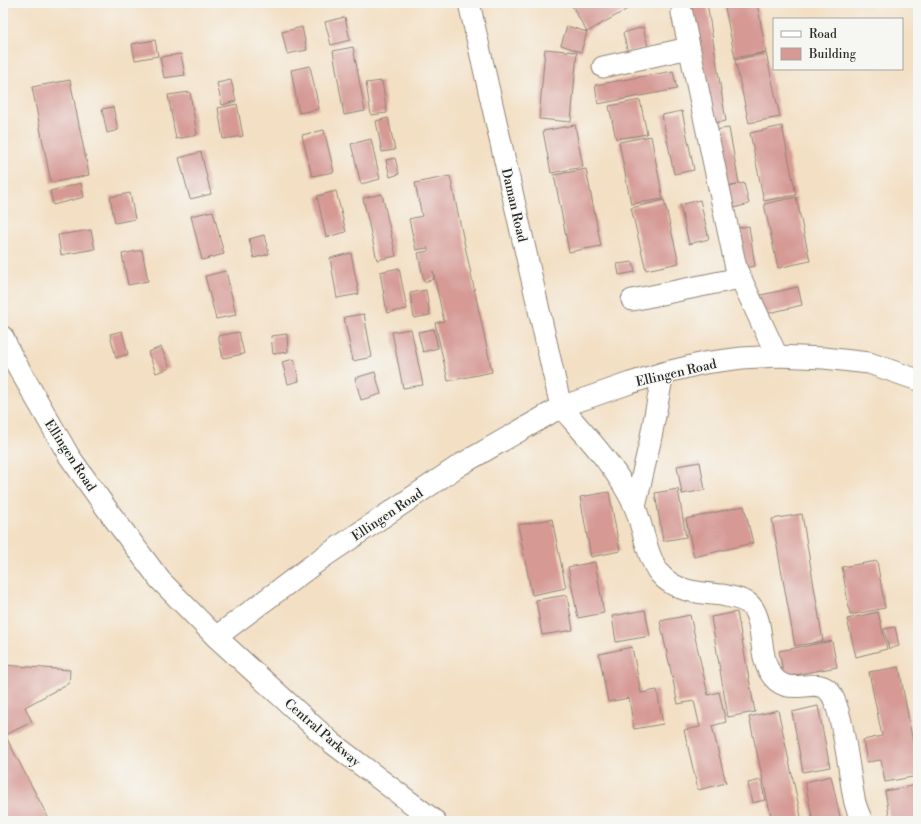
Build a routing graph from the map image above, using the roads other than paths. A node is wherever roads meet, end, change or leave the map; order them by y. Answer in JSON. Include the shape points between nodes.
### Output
{"nodes":[{"id":1,"x":468,"y":3,"type":"edge"},
{"id":2,"x":682,"y":13,"type":"dead end"},
{"id":3,"x":689,"y":48,"type":"junction"},
{"id":4,"x":603,"y":67,"type":"dead end"},
{"id":5,"x":740,"y":278,"type":"junction"},
{"id":6,"x":632,"y":300,"type":"dead end"},
{"id":7,"x":5,"y":349,"type":"edge"},
{"id":8,"x":777,"y":356,"type":"junction"},
{"id":9,"x":663,"y":373,"type":"junction"},
{"id":10,"x":918,"y":380,"type":"edge"},
{"id":11,"x":561,"y":407,"type":"junction"},
{"id":12,"x":635,"y":507,"type":"junction"},
{"id":13,"x":216,"y":637,"type":"junction"},
{"id":14,"x":435,"y":821,"type":"edge"},
{"id":15,"x":862,"y":821,"type":"edge"}],
"edges":[{"from":1,"to":11,"type":"street","name":"Daman Road"},
{"from":2,"to":3,"type":"street"},
{"from":3,"to":4,"type":"street"},
{"from":3,"to":5,"type":"street"},
{"from":5,"to":6,"type":"street"},
{"from":5,"to":8,"type":"street"},
{"from":7,"to":13,"type":"street","name":"Ellingen Road","via":[[69,456],[109,512],[160,580]]},
{"from":8,"to":9,"type":"street","name":"Ellingen Road","via":[[704,363]]},
{"from":8,"to":10,"type":"street","name":"Ellingen Road","via":[[870,363]]},
{"from":9,"to":11,"type":"street","name":"Ellingen Road"},
{"from":9,"to":12,"type":"street"},
{"from":11,"to":12,"type":"street","via":[[600,452]]},
{"from":11,"to":13,"type":"street","name":"Ellingen Road","via":[[460,465],[322,558]]},
{"from":12,"to":15,"type":"street","via":[[654,563],[664,579],[673,586],[687,590],[729,596],[746,602],[756,615],[764,660],[773,678],[790,686],[821,686],[833,696],[839,713],[854,800]]},
{"from":13,"to":14,"type":"street","name":"Central Parkway","via":[[332,743]]}]}
